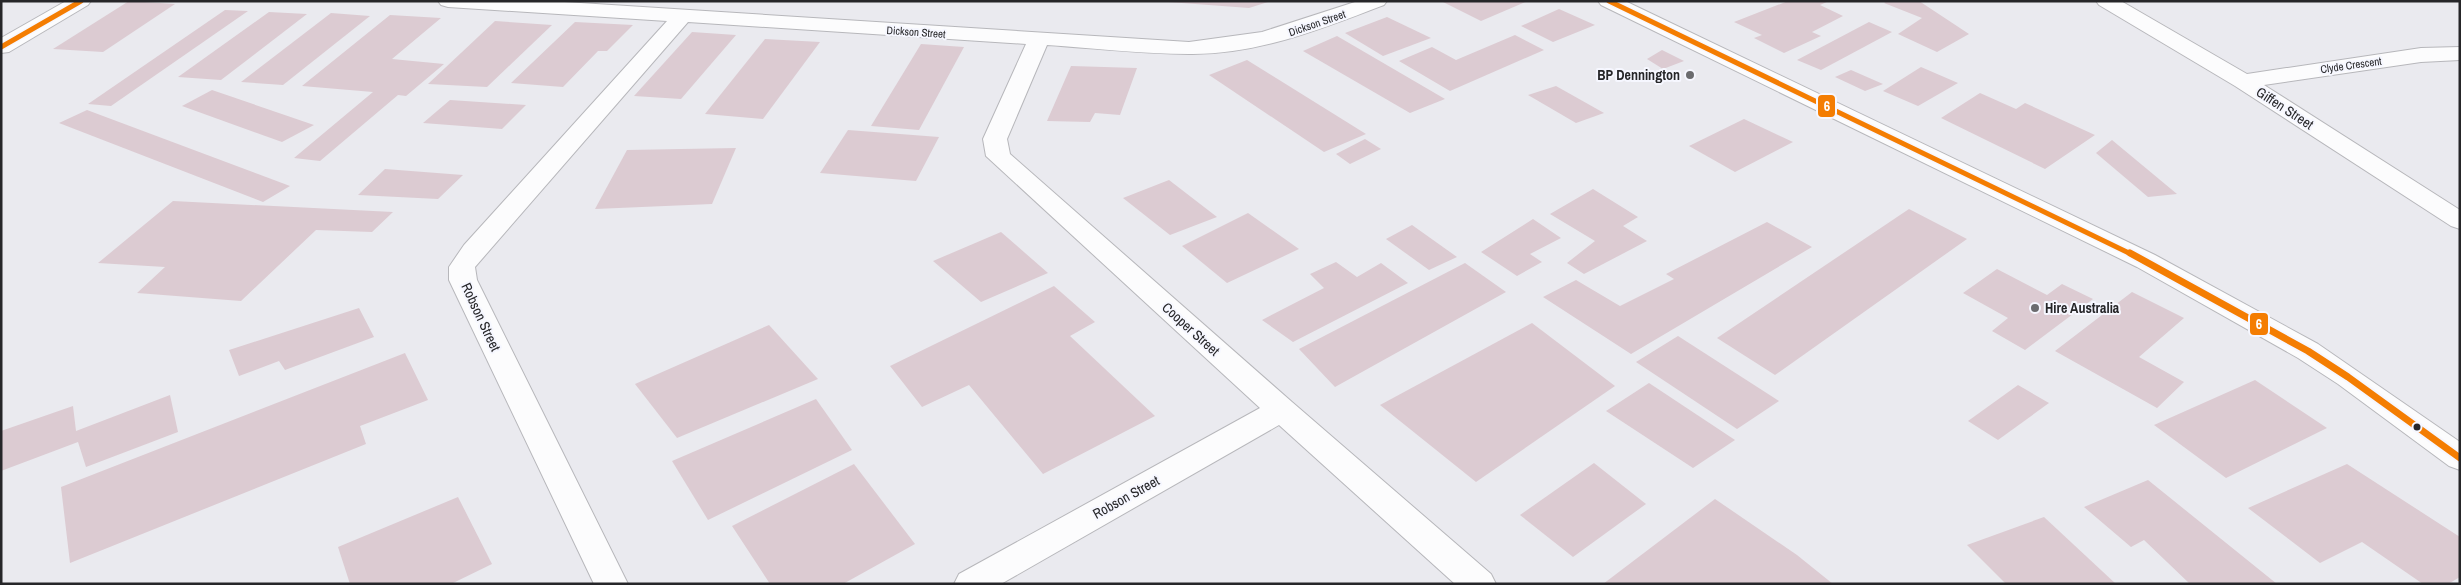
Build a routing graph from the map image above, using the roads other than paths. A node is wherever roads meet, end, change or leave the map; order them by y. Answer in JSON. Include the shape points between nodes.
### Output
{"nodes":[{"id":1,"x":81,"y":1,"type":"edge"},
{"id":2,"x":448,"y":1,"type":"edge"},
{"id":3,"x":1377,"y":1,"type":"edge"},
{"id":4,"x":1608,"y":1,"type":"edge"},
{"id":5,"x":2106,"y":1,"type":"edge"},
{"id":6,"x":682,"y":17,"type":"junction"},
{"id":7,"x":1039,"y":40,"type":"junction"},
{"id":8,"x":1,"y":47,"type":"edge"},
{"id":9,"x":2460,"y":53,"type":"edge"},
{"id":10,"x":2243,"y":81,"type":"junction"},
{"id":11,"x":2460,"y":221,"type":"edge"},
{"id":12,"x":1281,"y":410,"type":"junction"},
{"id":13,"x":2460,"y":458,"type":"edge"},
{"id":14,"x":611,"y":584,"type":"edge"},
{"id":15,"x":970,"y":584,"type":"edge"},
{"id":16,"x":1478,"y":584,"type":"edge"}],
"edges":[{"from":1,"to":8,"type":"street"},
{"from":2,"to":6,"type":"street","name":"Dickson Street"},
{"from":3,"to":7,"type":"street","name":"Dickson Street","via":[[1297,32],[1220,48]]},
{"from":4,"to":13,"type":"street","via":[[2146,261],[2308,351]]},
{"from":5,"to":10,"type":"street","name":"Giffen Street"},
{"from":6,"to":7,"type":"street","name":"Dickson Street"},
{"from":6,"to":14,"type":"street","name":"Robson Street","via":[[462,267],[463,280]]},
{"from":7,"to":12,"type":"street","name":"Cooper Street","via":[[996,138],[998,156]]},
{"from":9,"to":10,"type":"street","name":"Clyde Crescent","via":[[2421,55]]},
{"from":10,"to":11,"type":"street","name":"Giffen Street"},
{"from":12,"to":15,"type":"street","name":"Robson Street"},
{"from":12,"to":16,"type":"street","name":"Cooper Street"}]}
